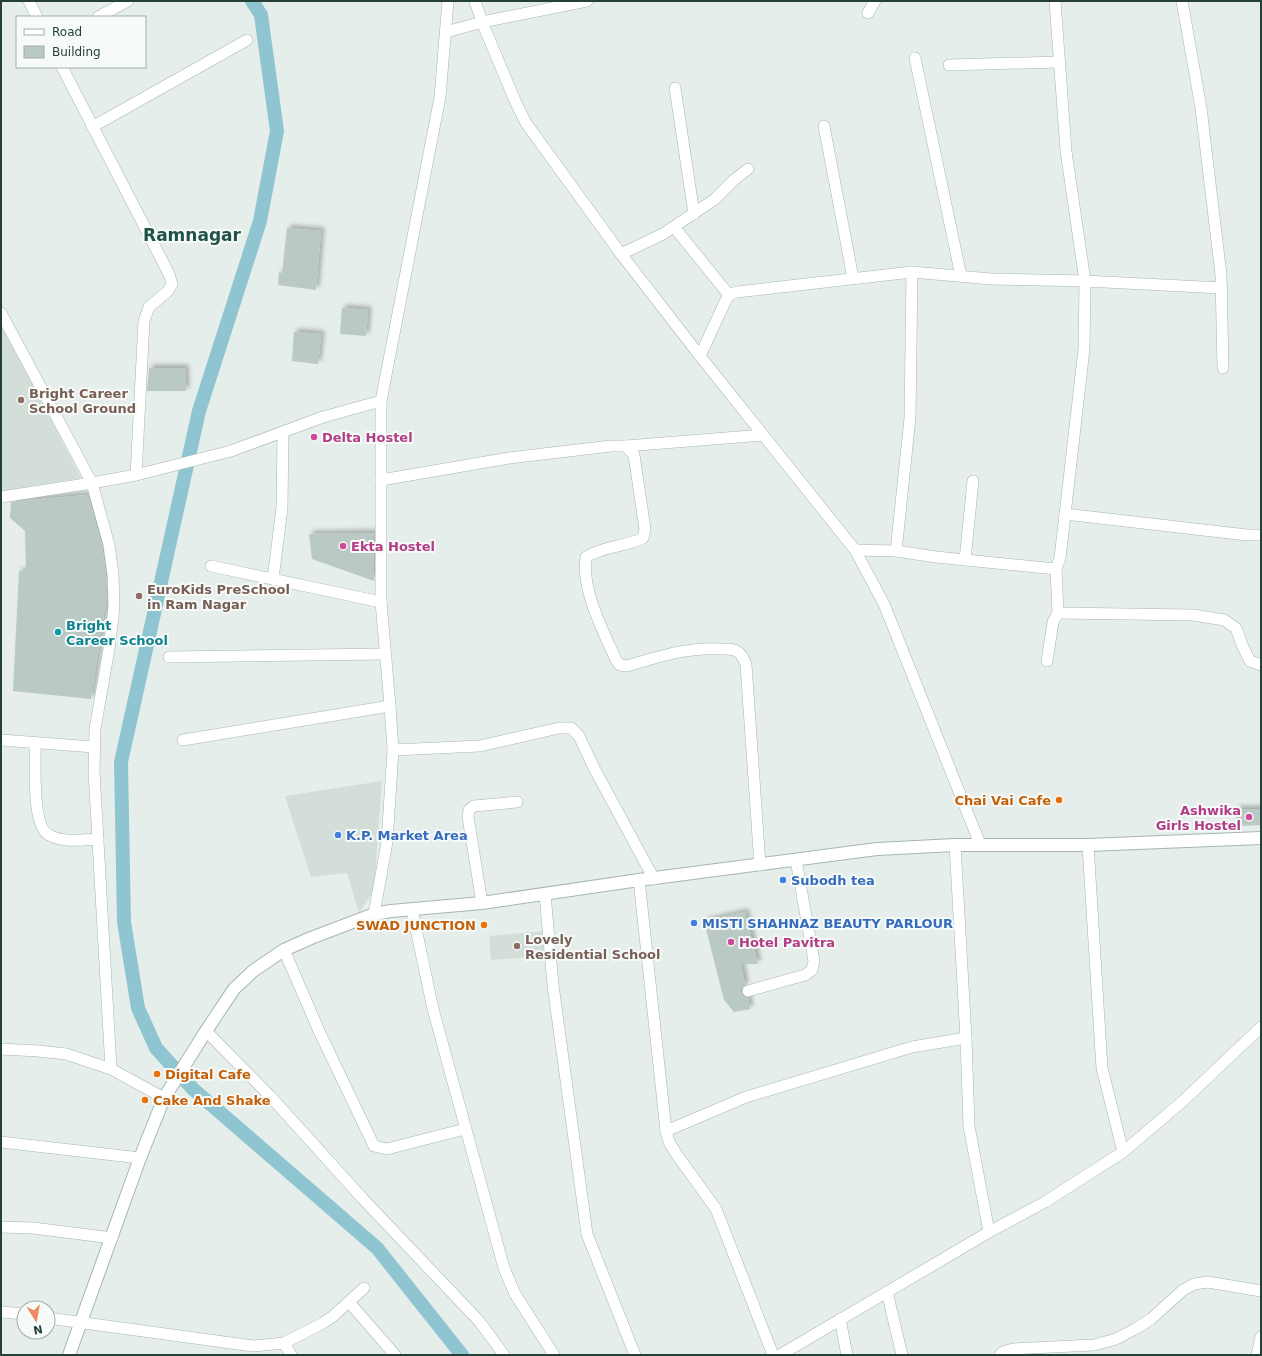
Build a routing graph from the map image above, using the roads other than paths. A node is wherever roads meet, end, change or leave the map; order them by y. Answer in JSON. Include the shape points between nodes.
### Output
{"nodes":[{"id":1,"x":29,"y":1,"type":"edge"},
{"id":2,"x":128,"y":1,"type":"edge"},
{"id":3,"x":448,"y":1,"type":"edge"},
{"id":4,"x":475,"y":1,"type":"edge"},
{"id":5,"x":587,"y":1,"type":"edge"},
{"id":6,"x":875,"y":1,"type":"edge"},
{"id":7,"x":1055,"y":1,"type":"edge"},
{"id":8,"x":1182,"y":1,"type":"edge"},
{"id":9,"x":868,"y":13,"type":"dead end"},
{"id":10,"x":36,"y":16,"type":"edge"},
{"id":11,"x":100,"y":16,"type":"edge"},
{"id":12,"x":482,"y":22,"type":"junction"},
{"id":13,"x":446,"y":32,"type":"junction"},
{"id":14,"x":246,"y":40,"type":"dead end"},
{"id":15,"x":914,"y":58,"type":"dead end"},
{"id":16,"x":1059,"y":62,"type":"junction"},
{"id":17,"x":949,"y":65,"type":"dead end"},
{"id":18,"x":62,"y":68,"type":"edge"},
{"id":19,"x":675,"y":88,"type":"dead end"},
{"id":20,"x":824,"y":126,"type":"dead end"},
{"id":21,"x":92,"y":127,"type":"junction"},
{"id":22,"x":748,"y":169,"type":"dead end"},
{"id":23,"x":694,"y":214,"type":"junction"},
{"id":24,"x":674,"y":227,"type":"junction"},
{"id":25,"x":621,"y":254,"type":"junction"},
{"id":26,"x":912,"y":272,"type":"junction"},
{"id":27,"x":961,"y":276,"type":"junction"},
{"id":28,"x":853,"y":278,"type":"junction"},
{"id":29,"x":1085,"y":281,"type":"junction"},
{"id":30,"x":1222,"y":288,"type":"junction"},
{"id":31,"x":729,"y":295,"type":"junction"},
{"id":32,"x":1,"y":313,"type":"edge"},
{"id":33,"x":700,"y":356,"type":"junction"},
{"id":34,"x":1223,"y":368,"type":"dead end"},
{"id":35,"x":381,"y":401,"type":"junction"},
{"id":36,"x":283,"y":432,"type":"junction"},
{"id":37,"x":763,"y":434,"type":"junction"},
{"id":38,"x":626,"y":446,"type":"junction"},
{"id":39,"x":136,"y":475,"type":"junction"},
{"id":40,"x":381,"y":480,"type":"junction"},
{"id":41,"x":973,"y":481,"type":"dead end"},
{"id":42,"x":92,"y":483,"type":"junction"},
{"id":43,"x":1,"y":497,"type":"edge"},
{"id":44,"x":1065,"y":514,"type":"junction"},
{"id":45,"x":1261,"y":535,"type":"edge"},
{"id":46,"x":855,"y":550,"type":"junction"},
{"id":47,"x":896,"y":551,"type":"junction"},
{"id":48,"x":965,"y":560,"type":"junction"},
{"id":49,"x":211,"y":566,"type":"dead end"},
{"id":50,"x":1056,"y":569,"type":"junction"},
{"id":51,"x":273,"y":579,"type":"junction"},
{"id":52,"x":381,"y":602,"type":"junction"},
{"id":53,"x":1058,"y":613,"type":"junction"},
{"id":54,"x":385,"y":654,"type":"junction"},
{"id":55,"x":169,"y":657,"type":"dead end"},
{"id":56,"x":1047,"y":661,"type":"dead end"},
{"id":57,"x":1261,"y":665,"type":"edge"},
{"id":58,"x":390,"y":706,"type":"junction"},
{"id":59,"x":1,"y":740,"type":"edge"},
{"id":60,"x":183,"y":740,"type":"dead end"},
{"id":61,"x":36,"y":743,"type":"junction"},
{"id":62,"x":94,"y":747,"type":"junction"},
{"id":63,"x":393,"y":750,"type":"junction"},
{"id":64,"x":517,"y":802,"type":"dead end"},
{"id":65,"x":1261,"y":838,"type":"edge"},
{"id":66,"x":98,"y":839,"type":"junction"},
{"id":67,"x":955,"y":844,"type":"junction"},
{"id":68,"x":980,"y":844,"type":"junction"},
{"id":69,"x":1088,"y":845,"type":"junction"},
{"id":70,"x":796,"y":860,"type":"junction"},
{"id":71,"x":760,"y":865,"type":"junction"},
{"id":72,"x":654,"y":879,"type":"junction"},
{"id":73,"x":638,"y":880,"type":"junction"},
{"id":74,"x":545,"y":894,"type":"junction"},
{"id":75,"x":482,"y":903,"type":"junction"},
{"id":76,"x":412,"y":910,"type":"junction"},
{"id":77,"x":374,"y":914,"type":"junction"},
{"id":78,"x":284,"y":950,"type":"junction"},
{"id":79,"x":748,"y":991,"type":"dead end"},
{"id":80,"x":1261,"y":1027,"type":"edge"},
{"id":81,"x":206,"y":1031,"type":"junction"},
{"id":82,"x":966,"y":1038,"type":"junction"},
{"id":83,"x":1,"y":1049,"type":"edge"},
{"id":84,"x":112,"y":1069,"type":"junction"},
{"id":85,"x":164,"y":1098,"type":"junction"},
{"id":86,"x":465,"y":1130,"type":"junction"},
{"id":87,"x":666,"y":1131,"type":"junction"},
{"id":88,"x":1,"y":1142,"type":"edge"},
{"id":89,"x":1123,"y":1152,"type":"junction"},
{"id":90,"x":140,"y":1158,"type":"junction"},
{"id":91,"x":1,"y":1227,"type":"edge"},
{"id":92,"x":989,"y":1232,"type":"junction"},
{"id":93,"x":112,"y":1238,"type":"junction"},
{"id":94,"x":364,"y":1288,"type":"dead end"},
{"id":95,"x":1261,"y":1291,"type":"edge"},
{"id":96,"x":887,"y":1292,"type":"junction"},
{"id":97,"x":349,"y":1302,"type":"junction"},
{"id":98,"x":1,"y":1312,"type":"edge"},
{"id":99,"x":16,"y":1313,"type":"edge"},
{"id":100,"x":56,"y":1319,"type":"edge"},
{"id":101,"x":840,"y":1319,"type":"junction"},
{"id":102,"x":80,"y":1323,"type":"junction"},
{"id":103,"x":1261,"y":1337,"type":"edge"},
{"id":104,"x":284,"y":1343,"type":"junction"},
{"id":105,"x":252,"y":1350,"type":"edge"},
{"id":106,"x":69,"y":1355,"type":"edge"},
{"id":107,"x":291,"y":1355,"type":"edge"},
{"id":108,"x":395,"y":1355,"type":"edge"},
{"id":109,"x":504,"y":1355,"type":"edge"},
{"id":110,"x":554,"y":1355,"type":"edge"},
{"id":111,"x":635,"y":1355,"type":"edge"},
{"id":112,"x":773,"y":1355,"type":"edge"},
{"id":113,"x":780,"y":1355,"type":"edge"},
{"id":114,"x":847,"y":1355,"type":"edge"},
{"id":115,"x":902,"y":1355,"type":"edge"},
{"id":116,"x":1000,"y":1355,"type":"edge"},
{"id":117,"x":1256,"y":1355,"type":"edge"}],
"edges":[{"from":1,"to":10,"type":"street"},
{"from":2,"to":11,"type":"street"},
{"from":3,"to":13,"type":"street"},
{"from":4,"to":12,"type":"street"},
{"from":5,"to":12,"type":"street"},
{"from":6,"to":9,"type":"street"},
{"from":7,"to":16,"type":"street"},
{"from":8,"to":30,"type":"street","via":[[1201,108]]},
{"from":12,"to":13,"type":"street"},
{"from":12,"to":25,"type":"street","via":[[526,123]]},
{"from":13,"to":35,"type":"street","via":[[440,97]]},
{"from":14,"to":21,"type":"street"},
{"from":15,"to":27,"type":"street"},
{"from":16,"to":17,"type":"street"},
{"from":16,"to":29,"type":"street","via":[[1066,151]]},
{"from":18,"to":21,"type":"street"},
{"from":19,"to":23,"type":"street"},
{"from":20,"to":28,"type":"street"},
{"from":21,"to":39,"type":"street","via":[[172,284],[149,308],[144,321]]},
{"from":22,"to":23,"type":"street"},
{"from":23,"to":24,"type":"street"},
{"from":24,"to":25,"type":"street"},
{"from":24,"to":31,"type":"street"},
{"from":25,"to":33,"type":"street"},
{"from":26,"to":27,"type":"street"},
{"from":26,"to":28,"type":"street"},
{"from":26,"to":47,"type":"street","via":[[910,418]]},
{"from":27,"to":29,"type":"street"},
{"from":28,"to":31,"type":"street"},
{"from":29,"to":30,"type":"street"},
{"from":29,"to":44,"type":"street","via":[[1084,349]]},
{"from":30,"to":34,"type":"street"},
{"from":31,"to":33,"type":"street"},
{"from":32,"to":42,"type":"street"},
{"from":33,"to":37,"type":"street"},
{"from":35,"to":36,"type":"street","via":[[323,417]]},
{"from":35,"to":40,"type":"street"},
{"from":36,"to":39,"type":"street","via":[[231,451]]},
{"from":36,"to":51,"type":"street","via":[[282,508]]},
{"from":37,"to":38,"type":"street"},
{"from":37,"to":46,"type":"street"},
{"from":38,"to":40,"type":"street","via":[[509,458]]},
{"from":38,"to":71,"type":"street","via":[[634,455],[645,529],[643,538],[634,543],[594,552],[586,557],[588,588],[596,616],[620,665],[626,666],[681,651],[704,648],[733,649],[744,658]]},
{"from":39,"to":42,"type":"street"},
{"from":40,"to":52,"type":"street"},
{"from":41,"to":48,"type":"street"},
{"from":42,"to":43,"type":"street"},
{"from":42,"to":62,"type":"street","via":[[109,545],[114,608]]},
{"from":44,"to":45,"type":"street"},
{"from":44,"to":50,"type":"street","via":[[1060,558]]},
{"from":46,"to":47,"type":"street"},
{"from":46,"to":68,"type":"street","via":[[884,604]]},
{"from":47,"to":48,"type":"street"},
{"from":48,"to":50,"type":"street"},
{"from":49,"to":51,"type":"street"},
{"from":50,"to":53,"type":"street"},
{"from":51,"to":52,"type":"street"},
{"from":52,"to":54,"type":"street"},
{"from":53,"to":56,"type":"street"},
{"from":53,"to":57,"type":"street","via":[[1193,615],[1224,620],[1236,628],[1250,662]]},
{"from":54,"to":55,"type":"street"},
{"from":54,"to":58,"type":"street"},
{"from":58,"to":60,"type":"street"},
{"from":58,"to":63,"type":"street"},
{"from":59,"to":61,"type":"street"},
{"from":61,"to":62,"type":"street"},
{"from":61,"to":66,"type":"street","via":[[36,807],[42,830],[63,840]]},
{"from":62,"to":66,"type":"street"},
{"from":63,"to":72,"type":"street","via":[[480,746],[559,728],[571,728],[579,736]]},
{"from":63,"to":77,"type":"street","via":[[386,842]]},
{"from":64,"to":75,"type":"street","via":[[474,806],[469,810]]},
{"from":65,"to":69,"type":"street"},
{"from":66,"to":84,"type":"street"},
{"from":67,"to":68,"type":"street"},
{"from":67,"to":70,"type":"street"},
{"from":67,"to":82,"type":"street"},
{"from":68,"to":69,"type":"street"},
{"from":69,"to":89,"type":"street","via":[[1102,1068]]},
{"from":70,"to":71,"type":"street"},
{"from":70,"to":79,"type":"street","via":[[814,961],[812,970],[805,975]]},
{"from":71,"to":72,"type":"street"},
{"from":72,"to":73,"type":"street"},
{"from":73,"to":74,"type":"street"},
{"from":73,"to":87,"type":"street"},
{"from":74,"to":75,"type":"street"},
{"from":74,"to":111,"type":"street","via":[[553,985],[587,1234]]},
{"from":75,"to":76,"type":"street"},
{"from":76,"to":77,"type":"street"},
{"from":76,"to":86,"type":"street","via":[[433,1009]]},
{"from":77,"to":78,"type":"street"},
{"from":78,"to":81,"type":"street","via":[[253,971],[234,989]]},
{"from":78,"to":86,"type":"street","via":[[374,1146],[387,1149]]},
{"from":80,"to":89,"type":"street","via":[[1183,1101]]},
{"from":81,"to":85,"type":"street"},
{"from":81,"to":109,"type":"street","via":[[270,1096],[479,1321]]},
{"from":82,"to":87,"type":"street","via":[[912,1047],[746,1097]]},
{"from":82,"to":92,"type":"street","via":[[969,1126]]},
{"from":83,"to":84,"type":"street","via":[[66,1054]]},
{"from":84,"to":85,"type":"street"},
{"from":85,"to":90,"type":"street"},
{"from":86,"to":110,"type":"street","via":[[504,1268],[515,1294]]},
{"from":87,"to":112,"type":"street","via":[[669,1142],[716,1209]]},
{"from":88,"to":90,"type":"street"},
{"from":89,"to":92,"type":"street","via":[[1045,1202]]},
{"from":90,"to":93,"type":"street"},
{"from":91,"to":93,"type":"street","via":[[33,1228]]},
{"from":92,"to":96,"type":"street"},
{"from":93,"to":102,"type":"street"},
{"from":94,"to":97,"type":"street"},
{"from":95,"to":116,"type":"street","via":[[1208,1282],[1194,1284],[1183,1290],[1151,1319],[1116,1339],[1094,1345],[1013,1349]]},
{"from":96,"to":101,"type":"street"},
{"from":96,"to":115,"type":"street"},
{"from":97,"to":104,"type":"street","via":[[323,1323]]},
{"from":97,"to":108,"type":"street"},
{"from":98,"to":99,"type":"street"},
{"from":100,"to":102,"type":"street"},
{"from":101,"to":113,"type":"street"},
{"from":101,"to":114,"type":"street"},
{"from":102,"to":105,"type":"street"},
{"from":102,"to":106,"type":"street"},
{"from":103,"to":117,"type":"street"},
{"from":104,"to":105,"type":"street"},
{"from":104,"to":107,"type":"street"}]}
